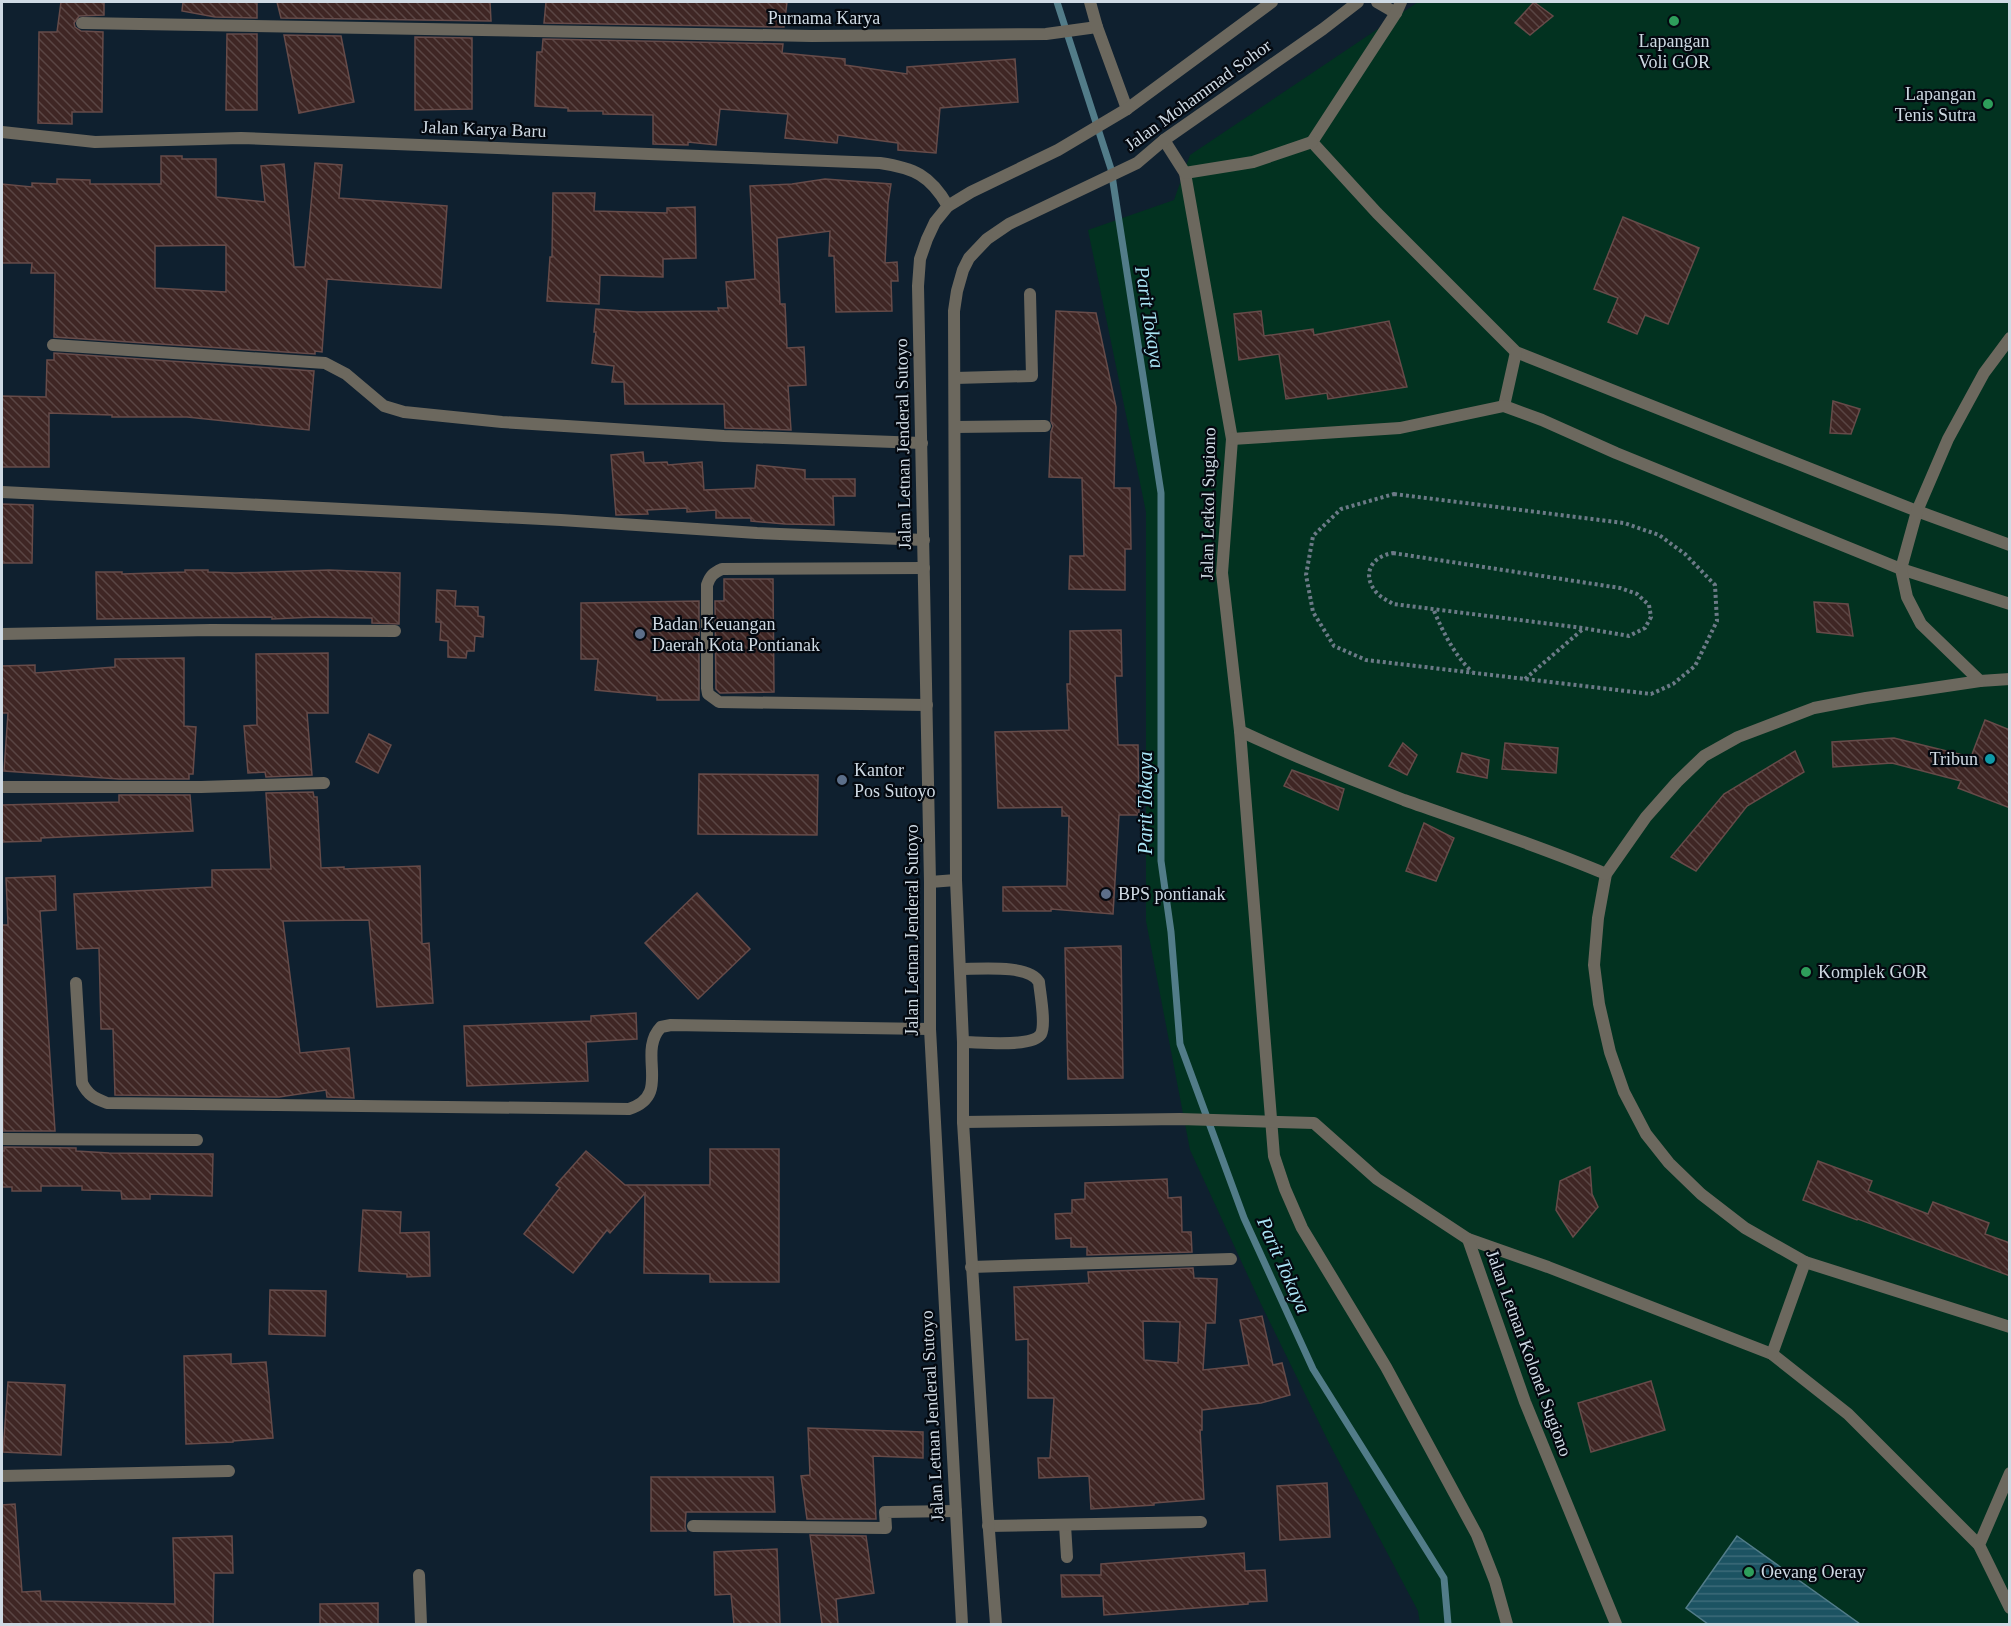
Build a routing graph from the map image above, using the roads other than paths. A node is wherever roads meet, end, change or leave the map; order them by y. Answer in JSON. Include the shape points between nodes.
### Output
{"nodes":[{"id":1,"x":1090,"y":2,"type":"edge"},
{"id":2,"x":1272,"y":2,"type":"edge"},
{"id":3,"x":1358,"y":2,"type":"edge"},
{"id":4,"x":1377,"y":2,"type":"edge"},
{"id":5,"x":1399,"y":7,"type":"edge"},
{"id":6,"x":82,"y":23,"type":"dead end"},
{"id":7,"x":1097,"y":27,"type":"junction"},
{"id":8,"x":1122,"y":112,"type":"junction"},
{"id":9,"x":2,"y":132,"type":"edge"},
{"id":10,"x":1164,"y":140,"type":"junction"},
{"id":11,"x":1312,"y":142,"type":"junction"},
{"id":12,"x":1185,"y":173,"type":"junction"},
{"id":13,"x":948,"y":206,"type":"junction"},
{"id":14,"x":1030,"y":294,"type":"dead end"},
{"id":15,"x":2010,"y":338,"type":"edge"},
{"id":16,"x":53,"y":345,"type":"dead end"},
{"id":17,"x":1515,"y":352,"type":"junction"},
{"id":18,"x":955,"y":378,"type":"junction"},
{"id":19,"x":1504,"y":406,"type":"junction"},
{"id":20,"x":955,"y":426,"type":"junction"},
{"id":21,"x":1045,"y":426,"type":"dead end"},
{"id":22,"x":1232,"y":438,"type":"junction"},
{"id":23,"x":922,"y":444,"type":"junction"},
{"id":24,"x":2,"y":492,"type":"edge"},
{"id":25,"x":1917,"y":511,"type":"junction"},
{"id":26,"x":924,"y":540,"type":"junction"},
{"id":27,"x":2010,"y":545,"type":"edge"},
{"id":28,"x":924,"y":568,"type":"junction"},
{"id":29,"x":1901,"y":569,"type":"junction"},
{"id":30,"x":2010,"y":604,"type":"edge"},
{"id":31,"x":394,"y":631,"type":"dead end"},
{"id":32,"x":2,"y":634,"type":"edge"},
{"id":33,"x":2010,"y":679,"type":"edge"},
{"id":34,"x":1980,"y":681,"type":"junction"},
{"id":35,"x":927,"y":705,"type":"junction"},
{"id":36,"x":1240,"y":731,"type":"junction"},
{"id":37,"x":324,"y":783,"type":"dead end"},
{"id":38,"x":2,"y":787,"type":"edge"},
{"id":39,"x":1606,"y":874,"type":"junction"},
{"id":40,"x":956,"y":879,"type":"junction"},
{"id":41,"x":930,"y":882,"type":"junction"},
{"id":42,"x":960,"y":969,"type":"junction"},
{"id":43,"x":76,"y":983,"type":"dead end"},
{"id":44,"x":930,"y":1029,"type":"junction"},
{"id":45,"x":963,"y":1041,"type":"junction"},
{"id":46,"x":963,"y":1122,"type":"junction"},
{"id":47,"x":1270,"y":1122,"type":"junction"},
{"id":48,"x":2,"y":1139,"type":"edge"},
{"id":49,"x":197,"y":1140,"type":"dead end"},
{"id":50,"x":1468,"y":1239,"type":"junction"},
{"id":51,"x":1231,"y":1259,"type":"dead end"},
{"id":52,"x":1805,"y":1262,"type":"junction"},
{"id":53,"x":971,"y":1267,"type":"junction"},
{"id":54,"x":2010,"y":1328,"type":"edge"},
{"id":55,"x":1772,"y":1354,"type":"junction"},
{"id":56,"x":229,"y":1471,"type":"dead end"},
{"id":57,"x":2010,"y":1473,"type":"edge"},
{"id":58,"x":2,"y":1476,"type":"edge"},
{"id":59,"x":956,"y":1511,"type":"junction"},
{"id":60,"x":1201,"y":1522,"type":"dead end"},
{"id":61,"x":1065,"y":1525,"type":"junction"},
{"id":62,"x":693,"y":1526,"type":"dead end"},
{"id":63,"x":988,"y":1526,"type":"junction"},
{"id":64,"x":1979,"y":1545,"type":"junction"},
{"id":65,"x":1067,"y":1557,"type":"dead end"},
{"id":66,"x":419,"y":1575,"type":"dead end"},
{"id":67,"x":2010,"y":1608,"type":"edge"},
{"id":68,"x":422,"y":1624,"type":"edge"},
{"id":69,"x":962,"y":1624,"type":"edge"},
{"id":70,"x":996,"y":1624,"type":"edge"},
{"id":71,"x":1507,"y":1624,"type":"edge"},
{"id":72,"x":1616,"y":1624,"type":"edge"}],
"edges":[{"from":1,"to":7,"type":"street"},
{"from":2,"to":8,"type":"street","name":"Jalan Mohammad Sohor"},
{"from":3,"to":10,"type":"street","name":"Jalan Mohammad Sohor"},
{"from":4,"to":5,"type":"street"},
{"from":5,"to":11,"type":"street"},
{"from":6,"to":7,"type":"street","name":"Purnama Karya","via":[[812,36],[1046,34]]},
{"from":7,"to":8,"type":"street"},
{"from":8,"to":13,"type":"street","name":"Jalan Mohammad Sohor","via":[[1059,150]]},
{"from":9,"to":13,"type":"street","name":"Jalan Karya Baru","via":[[95,142],[241,138],[880,163],[916,171],[932,182]]},
{"from":10,"to":12,"type":"street","name":"Jalan Letkol Sugiono"},
{"from":10,"to":18,"type":"street","name":"Jalan Mohammad Sohor","via":[[1137,163],[1009,224],[969,258],[954,311]]},
{"from":11,"to":12,"type":"street","via":[[1253,162]]},
{"from":11,"to":17,"type":"street"},
{"from":12,"to":22,"type":"street","name":"Jalan Letkol Sugiono"},
{"from":13,"to":23,"type":"street","name":"Jalan Letnan Jenderal Sutoyo","via":[[935,222],[920,260]]},
{"from":14,"to":18,"type":"street","via":[[1032,375]]},
{"from":15,"to":25,"type":"street","via":[[1984,373],[1948,439]]},
{"from":16,"to":23,"type":"street","via":[[324,363],[346,374],[384,406],[404,412],[724,436]]},
{"from":17,"to":19,"type":"street"},
{"from":17,"to":25,"type":"street"},
{"from":18,"to":20,"type":"street"},
{"from":19,"to":22,"type":"street","via":[[1400,428]]},
{"from":19,"to":29,"type":"street"},
{"from":20,"to":21,"type":"street"},
{"from":20,"to":40,"type":"street"},
{"from":22,"to":36,"type":"street","name":"Jalan Letkol Sugiono","via":[[1222,573]]},
{"from":23,"to":26,"type":"street","name":"Jalan Letnan Jenderal Sutoyo"},
{"from":24,"to":26,"type":"street"},
{"from":25,"to":27,"type":"street"},
{"from":25,"to":29,"type":"street"},
{"from":26,"to":28,"type":"street","name":"Jalan Letnan Jenderal Sutoyo"},
{"from":28,"to":35,"type":"street","name":"Jalan Letnan Jenderal Sutoyo"},
{"from":28,"to":35,"type":"street","via":[[714,573],[707,585],[707,688],[708,694],[719,702]]},
{"from":29,"to":30,"type":"street"},
{"from":29,"to":34,"type":"street","via":[[1907,597],[1921,624]]},
{"from":31,"to":32,"type":"street"},
{"from":33,"to":34,"type":"street"},
{"from":34,"to":39,"type":"street","via":[[1814,708],[1738,737],[1704,756],[1677,782],[1646,817]]},
{"from":35,"to":41,"type":"street","name":"Jalan Letnan Jenderal Sutoyo"},
{"from":36,"to":39,"type":"street","via":[[1403,800]]},
{"from":36,"to":47,"type":"street","name":"Jalan Letkol Sugiono"},
{"from":37,"to":38,"type":"street"},
{"from":39,"to":52,"type":"street","via":[[1594,965],[1607,1042],[1624,1092],[1646,1134],[1701,1194],[1745,1228]]},
{"from":40,"to":41,"type":"street"},
{"from":40,"to":42,"type":"street"},
{"from":41,"to":44,"type":"street","name":"Jalan Letnan Jenderal Sutoyo"},
{"from":42,"to":45,"type":"street"},
{"from":42,"to":45,"type":"street","via":[[1016,970],[1036,976],[1042,1028],[1037,1038],[1025,1043]]},
{"from":43,"to":44,"type":"street","via":[[82,1083],[93,1097],[107,1103],[629,1109],[648,1099],[652,1040],[661,1027]]},
{"from":44,"to":59,"type":"street","name":"Jalan Letnan Jenderal Sutoyo"},
{"from":45,"to":46,"type":"street"},
{"from":46,"to":47,"type":"street"},
{"from":46,"to":53,"type":"street"},
{"from":47,"to":50,"type":"street","name":"Jalan Letnan Kolonel Sugiono","via":[[1314,1123],[1377,1179]]},
{"from":47,"to":71,"type":"street","name":"Jalan Letkol Sugiono","via":[[1274,1156],[1302,1228],[1386,1367],[1477,1535]]},
{"from":48,"to":49,"type":"street"},
{"from":50,"to":55,"type":"street"},
{"from":50,"to":72,"type":"street","name":"Jalan Letnan Kolonel Sugiono","via":[[1525,1402]]},
{"from":51,"to":53,"type":"street"},
{"from":52,"to":54,"type":"street"},
{"from":52,"to":55,"type":"street"},
{"from":53,"to":63,"type":"street"},
{"from":55,"to":64,"type":"street","via":[[1848,1414]]},
{"from":56,"to":58,"type":"street"},
{"from":57,"to":64,"type":"street"},
{"from":59,"to":62,"type":"street","via":[[885,1512],[886,1528]]},
{"from":59,"to":69,"type":"street","name":"Jalan Letnan Jenderal Sutoyo"},
{"from":60,"to":61,"type":"street"},
{"from":61,"to":63,"type":"street"},
{"from":61,"to":65,"type":"street"},
{"from":63,"to":70,"type":"street"},
{"from":64,"to":67,"type":"street"},
{"from":66,"to":68,"type":"street"}]}
